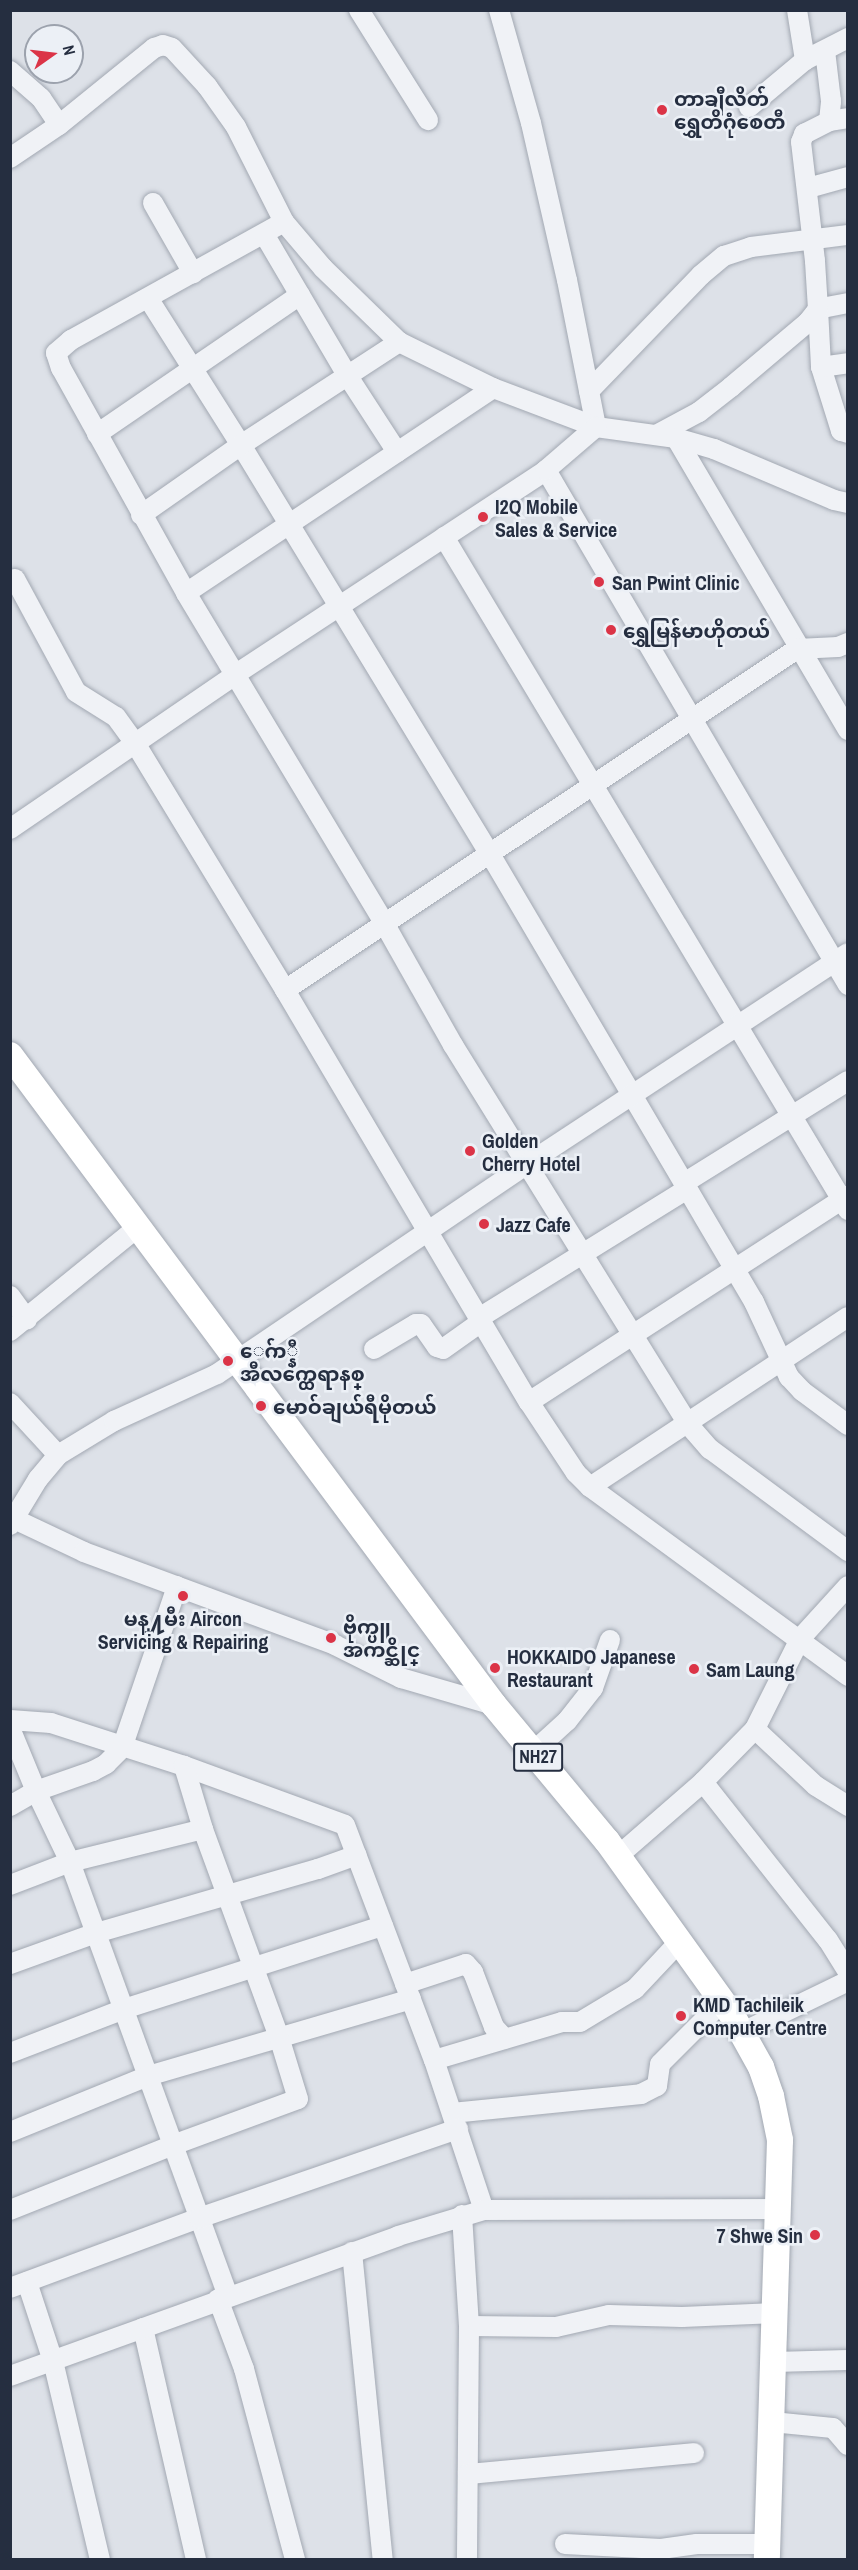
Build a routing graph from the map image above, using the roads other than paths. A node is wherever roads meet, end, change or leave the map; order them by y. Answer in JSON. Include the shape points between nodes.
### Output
{"nodes":[{"id":1,"x":359,"y":10,"type":"edge"},
{"id":2,"x":499,"y":10,"type":"edge"},
{"id":3,"x":797,"y":10,"type":"edge"},
{"id":4,"x":848,"y":38,"type":"edge"},
{"id":5,"x":825,"y":51,"type":"junction"},
{"id":6,"x":805,"y":60,"type":"junction"},
{"id":7,"x":10,"y":71,"type":"edge"},
{"id":8,"x":749,"y":107,"type":"dead end"},
{"id":9,"x":428,"y":120,"type":"dead end"},
{"id":10,"x":838,"y":120,"type":"edge"},
{"id":11,"x":59,"y":125,"type":"junction"},
{"id":12,"x":10,"y":158,"type":"edge"},
{"id":13,"x":848,"y":177,"type":"edge"},
{"id":14,"x":807,"y":188,"type":"junction"},
{"id":15,"x":153,"y":203,"type":"dead end"},
{"id":16,"x":284,"y":222,"type":"junction"},
{"id":17,"x":264,"y":234,"type":"junction"},
{"id":18,"x":848,"y":235,"type":"edge"},
{"id":19,"x":812,"y":238,"type":"junction"},
{"id":20,"x":193,"y":273,"type":"junction"},
{"id":21,"x":300,"y":295,"type":"junction"},
{"id":22,"x":148,"y":298,"type":"junction"},
{"id":23,"x":848,"y":303,"type":"edge"},
{"id":24,"x":818,"y":309,"type":"junction"},
{"id":25,"x":399,"y":342,"type":"junction"},
{"id":26,"x":848,"y":363,"type":"edge"},
{"id":27,"x":821,"y":368,"type":"junction"},
{"id":28,"x":192,"y":369,"type":"junction"},
{"id":29,"x":347,"y":375,"type":"junction"},
{"id":30,"x":493,"y":388,"type":"junction"},
{"id":31,"x":589,"y":391,"type":"junction"},
{"id":32,"x":596,"y":428,"type":"junction"},
{"id":33,"x":848,"y":433,"type":"edge"},
{"id":34,"x":97,"y":434,"type":"junction"},
{"id":35,"x":666,"y":436,"type":"junction"},
{"id":36,"x":240,"y":445,"type":"junction"},
{"id":37,"x":398,"y":452,"type":"junction"},
{"id":38,"x":546,"y":470,"type":"junction"},
{"id":39,"x":848,"y":503,"type":"edge"},
{"id":40,"x":141,"y":515,"type":"junction"},
{"id":41,"x":289,"y":524,"type":"junction"},
{"id":42,"x":444,"y":537,"type":"junction"},
{"id":43,"x":15,"y":579,"type":"dead end"},
{"id":44,"x":186,"y":593,"type":"junction"},
{"id":45,"x":338,"y":607,"type":"junction"},
{"id":46,"x":848,"y":643,"type":"edge"},
{"id":47,"x":797,"y":649,"type":"junction"},
{"id":48,"x":236,"y":674,"type":"junction"},
{"id":49,"x":692,"y":718,"type":"junction"},
{"id":50,"x":848,"y":730,"type":"edge"},
{"id":51,"x":135,"y":743,"type":"junction"},
{"id":52,"x":593,"y":783,"type":"junction"},
{"id":53,"x":10,"y":829,"type":"edge"},
{"id":54,"x":490,"y":854,"type":"junction"},
{"id":55,"x":384,"y":923,"type":"junction"},
{"id":56,"x":841,"y":958,"type":"edge"},
{"id":57,"x":848,"y":986,"type":"edge"},
{"id":58,"x":285,"y":990,"type":"junction"},
{"id":59,"x":738,"y":1027,"type":"junction"},
{"id":60,"x":15,"y":1070,"type":"edge"},
{"id":61,"x":848,"y":1081,"type":"edge"},
{"id":62,"x":633,"y":1096,"type":"junction"},
{"id":63,"x":790,"y":1116,"type":"junction"},
{"id":64,"x":527,"y":1164,"type":"junction"},
{"id":65,"x":685,"y":1186,"type":"junction"},
{"id":66,"x":846,"y":1202,"type":"edge"},
{"id":67,"x":138,"y":1227,"type":"junction"},
{"id":68,"x":428,"y":1234,"type":"junction"},
{"id":69,"x":582,"y":1252,"type":"junction"},
{"id":70,"x":733,"y":1268,"type":"junction"},
{"id":71,"x":10,"y":1296,"type":"edge"},
{"id":72,"x":848,"y":1317,"type":"edge"},
{"id":73,"x":27,"y":1319,"type":"junction"},
{"id":74,"x":480,"y":1320,"type":"junction"},
{"id":75,"x":10,"y":1331,"type":"edge"},
{"id":76,"x":631,"y":1335,"type":"junction"},
{"id":77,"x":374,"y":1349,"type":"dead end"},
{"id":78,"x":237,"y":1359,"type":"junction"},
{"id":79,"x":782,"y":1359,"type":"junction"},
{"id":80,"x":529,"y":1402,"type":"junction"},
{"id":81,"x":10,"y":1403,"type":"edge"},
{"id":82,"x":687,"y":1423,"type":"junction"},
{"id":83,"x":848,"y":1425,"type":"edge"},
{"id":84,"x":58,"y":1455,"type":"junction"},
{"id":85,"x":590,"y":1487,"type":"junction"},
{"id":86,"x":12,"y":1520,"type":"edge"},
{"id":87,"x":848,"y":1551,"type":"edge"},
{"id":88,"x":177,"y":1586,"type":"junction"},
{"id":89,"x":848,"y":1586,"type":"edge"},
{"id":90,"x":800,"y":1639,"type":"junction"},
{"id":91,"x":610,"y":1640,"type":"dead end"},
{"id":92,"x":848,"y":1676,"type":"edge"},
{"id":93,"x":494,"y":1705,"type":"junction"},
{"id":94,"x":10,"y":1720,"type":"edge"},
{"id":95,"x":10,"y":1728,"type":"edge"},
{"id":96,"x":755,"y":1729,"type":"junction"},
{"id":97,"x":122,"y":1748,"type":"junction"},
{"id":98,"x":534,"y":1751,"type":"junction"},
{"id":99,"x":184,"y":1766,"type":"junction"},
{"id":100,"x":703,"y":1782,"type":"junction"},
{"id":101,"x":36,"y":1791,"type":"junction"},
{"id":102,"x":10,"y":1806,"type":"edge"},
{"id":103,"x":848,"y":1806,"type":"edge"},
{"id":104,"x":203,"y":1828,"type":"junction"},
{"id":105,"x":357,"y":1855,"type":"junction"},
{"id":106,"x":618,"y":1856,"type":"junction"},
{"id":107,"x":70,"y":1862,"type":"junction"},
{"id":108,"x":10,"y":1885,"type":"edge"},
{"id":109,"x":227,"y":1896,"type":"junction"},
{"id":110,"x":383,"y":1926,"type":"junction"},
{"id":111,"x":96,"y":1934,"type":"junction"},
{"id":112,"x":680,"y":1941,"type":"junction"},
{"id":113,"x":10,"y":1964,"type":"edge"},
{"id":114,"x":253,"y":1965,"type":"junction"},
{"id":115,"x":848,"y":1972,"type":"edge"},
{"id":116,"x":848,"y":1981,"type":"edge"},
{"id":117,"x":408,"y":1991,"type":"junction"},
{"id":118,"x":722,"y":2002,"type":"junction"},
{"id":119,"x":124,"y":2009,"type":"junction"},
{"id":120,"x":743,"y":2032,"type":"junction"},
{"id":121,"x":279,"y":2037,"type":"junction"},
{"id":122,"x":506,"y":2039,"type":"junction"},
{"id":123,"x":10,"y":2053,"type":"edge"},
{"id":124,"x":434,"y":2060,"type":"junction"},
{"id":125,"x":148,"y":2076,"type":"junction"},
{"id":126,"x":455,"y":2121,"type":"junction"},
{"id":127,"x":10,"y":2132,"type":"edge"},
{"id":128,"x":172,"y":2145,"type":"junction"},
{"id":129,"x":779,"y":2209,"type":"junction"},
{"id":130,"x":10,"y":2210,"type":"edge"},
{"id":131,"x":484,"y":2210,"type":"junction"},
{"id":132,"x":462,"y":2215,"type":"junction"},
{"id":133,"x":199,"y":2218,"type":"junction"},
{"id":134,"x":352,"y":2252,"type":"junction"},
{"id":135,"x":19,"y":2285,"type":"edge"},
{"id":136,"x":223,"y":2298,"type":"junction"},
{"id":137,"x":776,"y":2313,"type":"junction"},
{"id":138,"x":470,"y":2326,"type":"junction"},
{"id":139,"x":143,"y":2328,"type":"junction"},
{"id":140,"x":848,"y":2360,"type":"edge"},
{"id":141,"x":53,"y":2361,"type":"junction"},
{"id":142,"x":774,"y":2362,"type":"junction"},
{"id":143,"x":10,"y":2376,"type":"edge"},
{"id":144,"x":772,"y":2422,"type":"junction"},
{"id":145,"x":848,"y":2445,"type":"edge"},
{"id":146,"x":694,"y":2453,"type":"dead end"},
{"id":147,"x":468,"y":2474,"type":"junction"},
{"id":148,"x":565,"y":2544,"type":"dead end"},
{"id":149,"x":768,"y":2552,"type":"edge"},
{"id":150,"x":100,"y":2559,"type":"edge"},
{"id":151,"x":196,"y":2559,"type":"edge"},
{"id":152,"x":294,"y":2559,"type":"edge"},
{"id":153,"x":383,"y":2559,"type":"edge"},
{"id":154,"x":467,"y":2559,"type":"edge"}],
"edges":[{"from":1,"to":9,"type":"street"},
{"from":2,"to":31,"type":"street","via":[[531,123]]},
{"from":3,"to":6,"type":"street"},
{"from":4,"to":5,"type":"street"},
{"from":5,"to":6,"type":"street"},
{"from":5,"to":10,"type":"street","via":[[831,101]]},
{"from":6,"to":8,"type":"street"},
{"from":7,"to":11,"type":"street","via":[[41,98]]},
{"from":10,"to":14,"type":"street","via":[[802,138]]},
{"from":11,"to":12,"type":"street"},
{"from":11,"to":16,"type":"street","via":[[154,48],[172,48],[207,86],[236,127]]},
{"from":13,"to":14,"type":"street"},
{"from":14,"to":19,"type":"street"},
{"from":15,"to":20,"type":"street"},
{"from":16,"to":17,"type":"street"},
{"from":16,"to":25,"type":"street","via":[[323,268]]},
{"from":17,"to":20,"type":"street"},
{"from":17,"to":21,"type":"street"},
{"from":18,"to":19,"type":"street"},
{"from":19,"to":24,"type":"street"},
{"from":19,"to":31,"type":"street","via":[[752,247],[724,256]]},
{"from":20,"to":22,"type":"street"},
{"from":21,"to":28,"type":"street"},
{"from":21,"to":29,"type":"street"},
{"from":22,"to":28,"type":"street"},
{"from":22,"to":34,"type":"street","via":[[71,340],[56,353]]},
{"from":23,"to":24,"type":"street"},
{"from":24,"to":27,"type":"street"},
{"from":24,"to":35,"type":"street","via":[[808,322],[731,387]]},
{"from":25,"to":29,"type":"street"},
{"from":25,"to":30,"type":"street"},
{"from":26,"to":27,"type":"street"},
{"from":27,"to":33,"type":"street","via":[[841,431]]},
{"from":28,"to":34,"type":"street"},
{"from":28,"to":36,"type":"street"},
{"from":29,"to":36,"type":"street"},
{"from":29,"to":37,"type":"street"},
{"from":30,"to":32,"type":"street"},
{"from":30,"to":37,"type":"street"},
{"from":31,"to":32,"type":"street"},
{"from":32,"to":35,"type":"street"},
{"from":32,"to":38,"type":"street"},
{"from":34,"to":40,"type":"street"},
{"from":35,"to":39,"type":"street","via":[[714,449]]},
{"from":35,"to":47,"type":"street"},
{"from":36,"to":40,"type":"street"},
{"from":36,"to":41,"type":"street"},
{"from":37,"to":41,"type":"street"},
{"from":38,"to":42,"type":"street"},
{"from":38,"to":49,"type":"street"},
{"from":40,"to":44,"type":"street"},
{"from":41,"to":44,"type":"street"},
{"from":41,"to":45,"type":"street"},
{"from":42,"to":45,"type":"street"},
{"from":42,"to":52,"type":"street"},
{"from":43,"to":51,"type":"street","via":[[76,692],[116,717]]},
{"from":44,"to":48,"type":"street"},
{"from":45,"to":48,"type":"street"},
{"from":45,"to":54,"type":"street"},
{"from":46,"to":47,"type":"street"},
{"from":47,"to":49,"type":"street"},
{"from":47,"to":50,"type":"street"},
{"from":48,"to":51,"type":"street"},
{"from":48,"to":55,"type":"street"},
{"from":49,"to":52,"type":"street"},
{"from":49,"to":56,"type":"street"},
{"from":51,"to":53,"type":"street"},
{"from":51,"to":58,"type":"street"},
{"from":52,"to":54,"type":"street"},
{"from":52,"to":59,"type":"street"},
{"from":54,"to":55,"type":"street"},
{"from":54,"to":62,"type":"street"},
{"from":55,"to":58,"type":"street"},
{"from":55,"to":64,"type":"street"},
{"from":56,"to":57,"type":"street"},
{"from":56,"to":59,"type":"street"},
{"from":58,"to":68,"type":"street"},
{"from":59,"to":62,"type":"street"},
{"from":59,"to":63,"type":"street"},
{"from":60,"to":67,"type":"main road","number":"NH27"},
{"from":61,"to":63,"type":"street"},
{"from":62,"to":64,"type":"street"},
{"from":62,"to":65,"type":"street"},
{"from":63,"to":65,"type":"street"},
{"from":63,"to":66,"type":"street"},
{"from":64,"to":68,"type":"street"},
{"from":64,"to":69,"type":"street"},
{"from":65,"to":69,"type":"street"},
{"from":65,"to":70,"type":"street"},
{"from":66,"to":70,"type":"street"},
{"from":67,"to":73,"type":"street"},
{"from":67,"to":78,"type":"main road","number":"NH27"},
{"from":68,"to":74,"type":"street"},
{"from":68,"to":78,"type":"street"},
{"from":69,"to":74,"type":"street"},
{"from":69,"to":76,"type":"street"},
{"from":70,"to":76,"type":"street"},
{"from":70,"to":79,"type":"street"},
{"from":71,"to":73,"type":"street"},
{"from":72,"to":79,"type":"street"},
{"from":73,"to":75,"type":"street"},
{"from":74,"to":77,"type":"street","via":[[443,1349],[437,1347],[421,1324],[416,1324]]},
{"from":74,"to":80,"type":"street"},
{"from":76,"to":80,"type":"street"},
{"from":76,"to":82,"type":"street"},
{"from":78,"to":84,"type":"street","via":[[218,1374],[114,1421]]},
{"from":78,"to":93,"type":"main road","number":"NH27"},
{"from":79,"to":82,"type":"street"},
{"from":79,"to":83,"type":"street","via":[[789,1377],[802,1391]]},
{"from":80,"to":85,"type":"street","via":[[576,1473]]},
{"from":81,"to":84,"type":"street"},
{"from":82,"to":85,"type":"street"},
{"from":82,"to":87,"type":"street","via":[[710,1449]]},
{"from":84,"to":86,"type":"street"},
{"from":85,"to":90,"type":"street"},
{"from":86,"to":88,"type":"street"},
{"from":88,"to":93,"type":"street","via":[[335,1645],[401,1678]]},
{"from":88,"to":97,"type":"street"},
{"from":89,"to":90,"type":"street"},
{"from":90,"to":92,"type":"street"},
{"from":90,"to":96,"type":"street"},
{"from":91,"to":98,"type":"street","via":[[593,1688]]},
{"from":93,"to":98,"type":"main road","number":"NH27"},
{"from":94,"to":97,"type":"street","via":[[51,1723]]},
{"from":95,"to":101,"type":"street"},
{"from":96,"to":100,"type":"street"},
{"from":96,"to":103,"type":"street","via":[[816,1786]]},
{"from":97,"to":99,"type":"street"},
{"from":97,"to":101,"type":"street","via":[[93,1771]]},
{"from":98,"to":106,"type":"main road","number":"NH27"},
{"from":99,"to":104,"type":"street"},
{"from":99,"to":105,"type":"street","via":[[345,1825]]},
{"from":100,"to":106,"type":"street"},
{"from":100,"to":115,"type":"street","via":[[828,1940]]},
{"from":101,"to":102,"type":"street"},
{"from":101,"to":107,"type":"street"},
{"from":104,"to":107,"type":"street"},
{"from":104,"to":109,"type":"street"},
{"from":105,"to":109,"type":"street"},
{"from":105,"to":110,"type":"street"},
{"from":106,"to":112,"type":"main road","number":"NH27"},
{"from":107,"to":108,"type":"street"},
{"from":107,"to":111,"type":"street"},
{"from":109,"to":111,"type":"street"},
{"from":109,"to":114,"type":"street"},
{"from":110,"to":114,"type":"street"},
{"from":110,"to":117,"type":"street"},
{"from":111,"to":113,"type":"street"},
{"from":111,"to":119,"type":"street"},
{"from":112,"to":118,"type":"main road","number":"NH27"},
{"from":112,"to":122,"type":"street","via":[[635,1989],[580,2022],[562,2022]]},
{"from":114,"to":119,"type":"street"},
{"from":114,"to":121,"type":"street"},
{"from":116,"to":120,"type":"street"},
{"from":117,"to":121,"type":"street"},
{"from":117,"to":122,"type":"street","via":[[466,1964],[473,1972],[494,2027]]},
{"from":117,"to":124,"type":"street"},
{"from":118,"to":120,"type":"main road","number":"NH27"},
{"from":118,"to":126,"type":"street","via":[[660,2064],[657,2086],[641,2094]]},
{"from":119,"to":123,"type":"street"},
{"from":119,"to":125,"type":"street"},
{"from":120,"to":129,"type":"main road","number":"NH27","via":[[771,2096],[780,2140]]},
{"from":121,"to":125,"type":"street"},
{"from":121,"to":128,"type":"street","via":[[298,2099]]},
{"from":122,"to":124,"type":"street"},
{"from":124,"to":126,"type":"street"},
{"from":125,"to":127,"type":"street"},
{"from":125,"to":128,"type":"street"},
{"from":126,"to":131,"type":"street"},
{"from":126,"to":133,"type":"street"},
{"from":128,"to":130,"type":"street"},
{"from":128,"to":133,"type":"street"},
{"from":129,"to":131,"type":"street"},
{"from":129,"to":137,"type":"main road","number":"NH27"},
{"from":131,"to":132,"type":"street"},
{"from":132,"to":134,"type":"street"},
{"from":132,"to":138,"type":"street"},
{"from":133,"to":135,"type":"street"},
{"from":133,"to":136,"type":"street"},
{"from":134,"to":136,"type":"street"},
{"from":134,"to":153,"type":"street"},
{"from":135,"to":141,"type":"street"},
{"from":136,"to":139,"type":"street"},
{"from":136,"to":152,"type":"street"},
{"from":137,"to":138,"type":"street","via":[[609,2315],[556,2327]]},
{"from":137,"to":142,"type":"main road","number":"NH27"},
{"from":138,"to":147,"type":"street"},
{"from":139,"to":141,"type":"street"},
{"from":139,"to":151,"type":"street"},
{"from":140,"to":142,"type":"street"},
{"from":141,"to":143,"type":"street"},
{"from":141,"to":150,"type":"street"},
{"from":142,"to":144,"type":"main road","number":"NH27"},
{"from":144,"to":145,"type":"street","via":[[833,2428]]},
{"from":144,"to":149,"type":"main road","number":"NH27"},
{"from":146,"to":147,"type":"street"},
{"from":147,"to":154,"type":"street"},
{"from":148,"to":149,"type":"street","via":[[661,2549],[697,2544]]}]}
